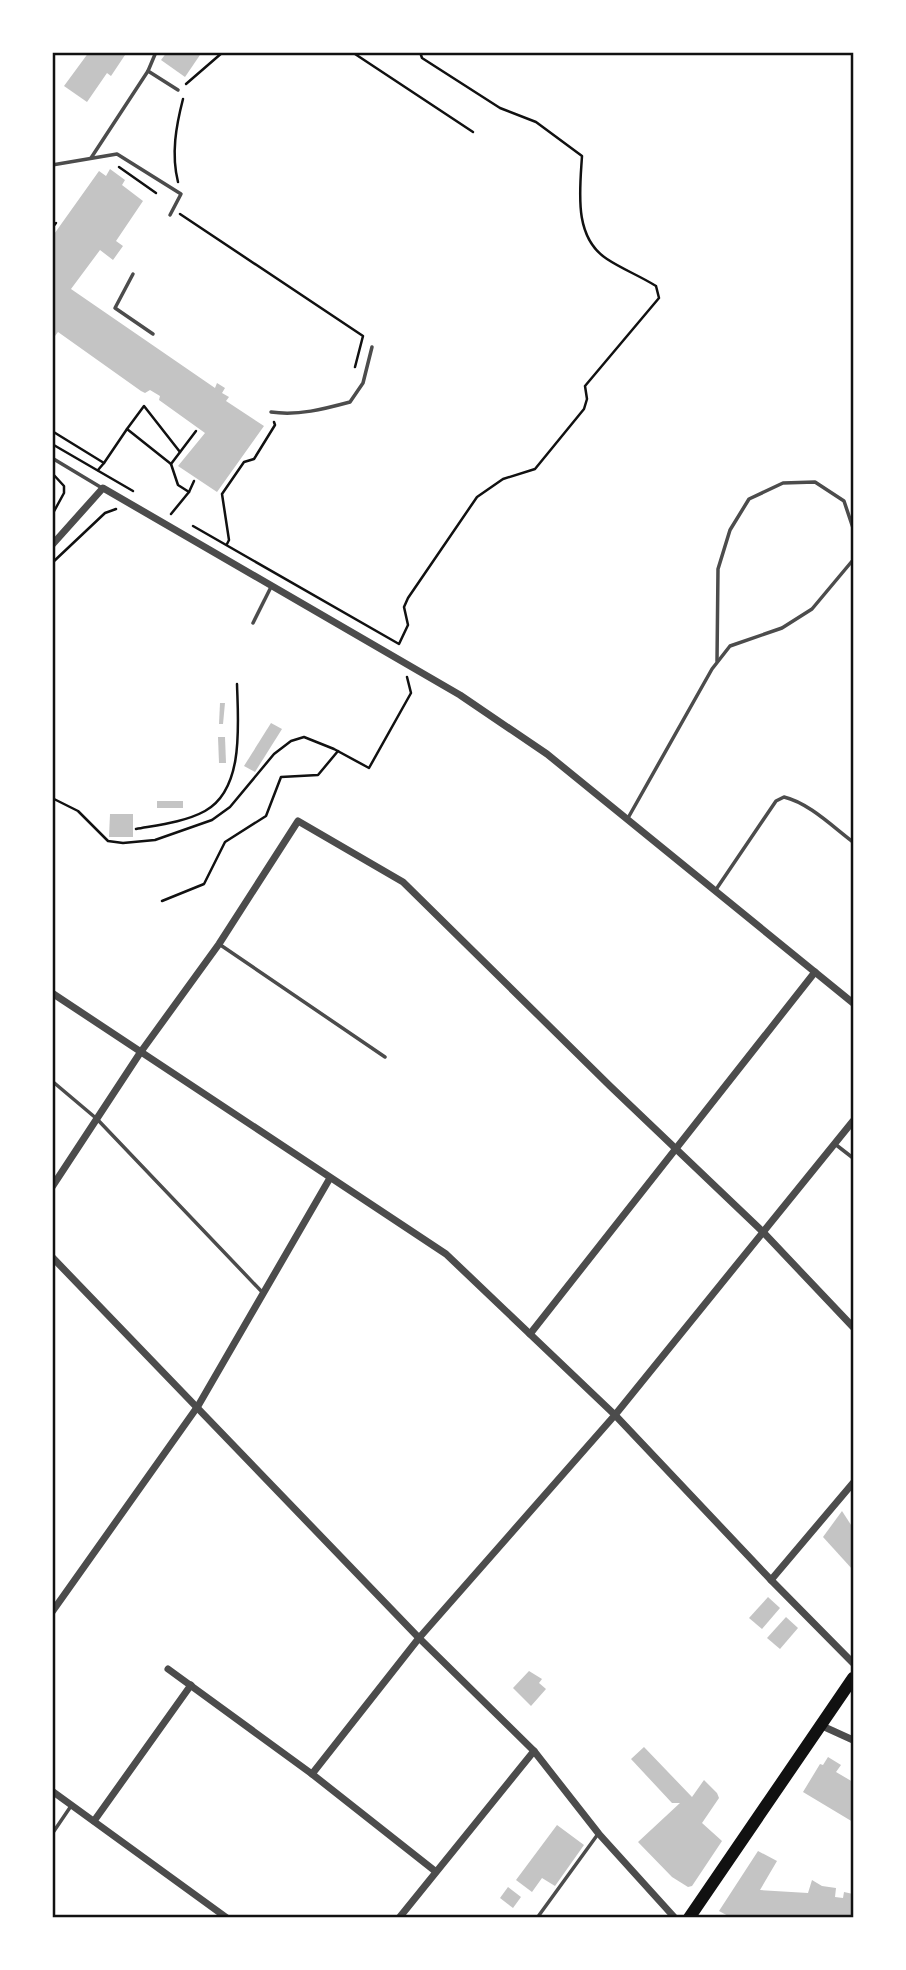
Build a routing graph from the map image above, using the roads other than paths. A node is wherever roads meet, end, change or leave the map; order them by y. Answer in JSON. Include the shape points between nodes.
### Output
{"nodes":[{"id":1,"x":156,"y":52,"type":"edge"},
{"id":2,"x":148,"y":71,"type":"junction"},
{"id":3,"x":178,"y":90,"type":"road end"},
{"id":4,"x":91,"y":158,"type":"junction"},
{"id":5,"x":52,"y":166,"type":"edge"},
{"id":6,"x":170,"y":215,"type":"dead end"},
{"id":7,"x":133,"y":274,"type":"dead end"},
{"id":8,"x":153,"y":334,"type":"dead end"},
{"id":9,"x":372,"y":347,"type":"dead end"},
{"id":10,"x":271,"y":412,"type":"road end"},
{"id":11,"x":52,"y":458,"type":"edge"},
{"id":12,"x":103,"y":488,"type":"junction"},
{"id":13,"x":853,"y":528,"type":"edge"},
{"id":14,"x":52,"y":545,"type":"edge"},
{"id":15,"x":853,"y":561,"type":"edge"},
{"id":16,"x":272,"y":585,"type":"junction"},
{"id":17,"x":253,"y":623,"type":"dead end"},
{"id":18,"x":717,"y":663,"type":"junction"},
{"id":19,"x":627,"y":820,"type":"junction"},
{"id":20,"x":853,"y":842,"type":"edge"},
{"id":21,"x":715,"y":891,"type":"junction"},
{"id":22,"x":219,"y":944,"type":"junction"},
{"id":23,"x":815,"y":972,"type":"junction"},
{"id":24,"x":52,"y":993,"type":"edge"},
{"id":25,"x":853,"y":1003,"type":"edge"},
{"id":26,"x":141,"y":1053,"type":"junction"},
{"id":27,"x":385,"y":1057,"type":"dead end"},
{"id":28,"x":52,"y":1081,"type":"edge"},
{"id":29,"x":97,"y":1119,"type":"junction"},
{"id":30,"x":853,"y":1121,"type":"edge"},
{"id":31,"x":835,"y":1144,"type":"junction"},
{"id":32,"x":675,"y":1148,"type":"junction"},
{"id":33,"x":853,"y":1158,"type":"edge"},
{"id":34,"x":330,"y":1178,"type":"junction"},
{"id":35,"x":52,"y":1187,"type":"edge"},
{"id":36,"x":763,"y":1232,"type":"junction"},
{"id":37,"x":52,"y":1257,"type":"edge"},
{"id":38,"x":263,"y":1293,"type":"junction"},
{"id":39,"x":853,"y":1327,"type":"edge"},
{"id":40,"x":530,"y":1334,"type":"junction"},
{"id":41,"x":198,"y":1406,"type":"junction"},
{"id":42,"x":615,"y":1415,"type":"junction"},
{"id":43,"x":853,"y":1482,"type":"edge"},
{"id":44,"x":771,"y":1580,"type":"junction"},
{"id":45,"x":52,"y":1612,"type":"edge"},
{"id":46,"x":419,"y":1638,"type":"junction"},
{"id":47,"x":853,"y":1663,"type":"edge"},
{"id":48,"x":168,"y":1669,"type":"dead end"},
{"id":49,"x":853,"y":1678,"type":"edge"},
{"id":50,"x":191,"y":1685,"type":"junction"},
{"id":51,"x":820,"y":1725,"type":"junction"},
{"id":52,"x":853,"y":1740,"type":"edge"},
{"id":53,"x":534,"y":1751,"type":"junction"},
{"id":54,"x":312,"y":1773,"type":"junction"},
{"id":55,"x":52,"y":1791,"type":"edge"},
{"id":56,"x":72,"y":1805,"type":"junction"},
{"id":57,"x":94,"y":1821,"type":"junction"},
{"id":58,"x":52,"y":1834,"type":"edge"},
{"id":59,"x":598,"y":1834,"type":"junction"},
{"id":60,"x":435,"y":1871,"type":"junction"},
{"id":61,"x":227,"y":1917,"type":"edge"},
{"id":62,"x":400,"y":1917,"type":"edge"},
{"id":63,"x":537,"y":1917,"type":"edge"},
{"id":64,"x":674,"y":1917,"type":"edge"},
{"id":65,"x":689,"y":1917,"type":"edge"}],
"edges":[{"from":1,"to":2,"type":"lane"},
{"from":2,"to":3,"type":"lane"},
{"from":2,"to":4,"type":"lane"},
{"from":4,"to":5,"type":"lane"},
{"from":4,"to":6,"type":"lane","via":[[117,153],[181,194]]},
{"from":7,"to":8,"type":"lane","via":[[116,308]]},
{"from":9,"to":10,"type":"lane","via":[[363,383],[350,402],[286,415]]},
{"from":11,"to":12,"type":"lane"},
{"from":12,"to":14,"type":"street"},
{"from":12,"to":16,"type":"street"},
{"from":13,"to":18,"type":"lane","via":[[844,501],[815,482],[783,483],[748,499],[730,530],[718,569]]},
{"from":15,"to":18,"type":"lane","via":[[812,609],[782,628],[730,646]]},
{"from":16,"to":17,"type":"lane"},
{"from":16,"to":19,"type":"street","via":[[460,695],[547,754]]},
{"from":18,"to":19,"type":"lane"},
{"from":19,"to":21,"type":"street"},
{"from":20,"to":21,"type":"lane","via":[[823,818],[784,797]]},
{"from":21,"to":23,"type":"street"},
{"from":22,"to":26,"type":"street"},
{"from":22,"to":27,"type":"lane"},
{"from":22,"to":32,"type":"street","via":[[298,821],[403,882]]},
{"from":23,"to":25,"type":"street"},
{"from":23,"to":32,"type":"street"},
{"from":24,"to":26,"type":"street"},
{"from":26,"to":29,"type":"street"},
{"from":26,"to":34,"type":"street"},
{"from":28,"to":29,"type":"lane"},
{"from":29,"to":35,"type":"street"},
{"from":29,"to":38,"type":"lane"},
{"from":30,"to":31,"type":"street"},
{"from":31,"to":33,"type":"lane"},
{"from":31,"to":36,"type":"street"},
{"from":32,"to":36,"type":"street"},
{"from":32,"to":40,"type":"street"},
{"from":34,"to":38,"type":"street"},
{"from":34,"to":40,"type":"street","via":[[446,1254]]},
{"from":36,"to":39,"type":"street"},
{"from":36,"to":42,"type":"street"},
{"from":37,"to":41,"type":"street"},
{"from":38,"to":41,"type":"street"},
{"from":40,"to":42,"type":"street"},
{"from":41,"to":45,"type":"street"},
{"from":41,"to":46,"type":"street"},
{"from":42,"to":44,"type":"street"},
{"from":42,"to":46,"type":"street"},
{"from":43,"to":44,"type":"street"},
{"from":44,"to":47,"type":"street"},
{"from":46,"to":53,"type":"street"},
{"from":46,"to":54,"type":"street"},
{"from":48,"to":50,"type":"street"},
{"from":49,"to":51,"type":"main road"},
{"from":50,"to":54,"type":"street"},
{"from":50,"to":57,"type":"street"},
{"from":51,"to":52,"type":"street"},
{"from":51,"to":65,"type":"main road"},
{"from":53,"to":59,"type":"street"},
{"from":53,"to":60,"type":"street"},
{"from":54,"to":60,"type":"street"},
{"from":55,"to":56,"type":"street"},
{"from":56,"to":57,"type":"street"},
{"from":56,"to":58,"type":"lane"},
{"from":57,"to":61,"type":"street"},
{"from":59,"to":63,"type":"lane"},
{"from":59,"to":64,"type":"street"},
{"from":60,"to":62,"type":"street"}]}
